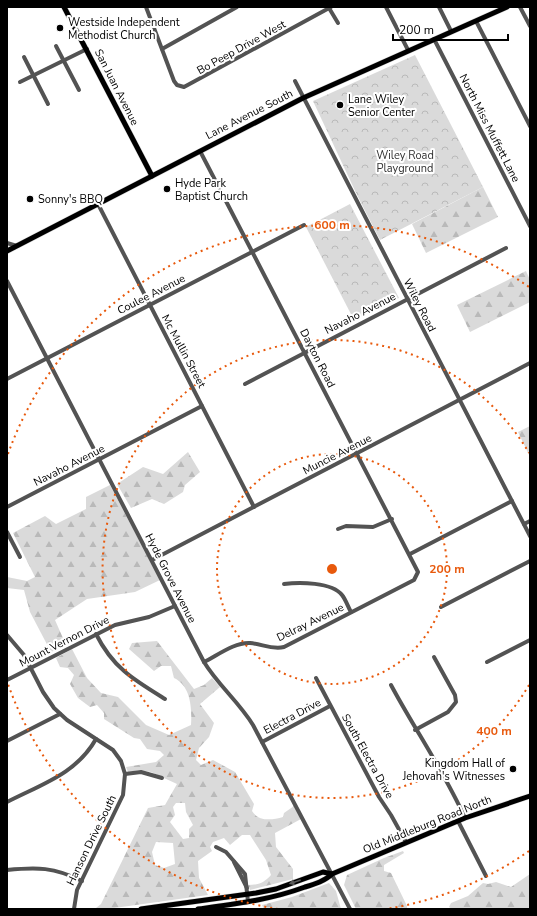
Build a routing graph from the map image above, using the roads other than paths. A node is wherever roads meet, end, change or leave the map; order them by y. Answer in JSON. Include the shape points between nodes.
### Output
{"nodes":[{"id":1,"x":64,"y":7,"type":"edge"},
{"id":2,"x":146,"y":7,"type":"edge"},
{"id":3,"x":237,"y":7,"type":"edge"},
{"id":4,"x":330,"y":7,"type":"edge"},
{"id":5,"x":386,"y":7,"type":"edge"},
{"id":6,"x":439,"y":7,"type":"edge"},
{"id":7,"x":507,"y":7,"type":"edge"},
{"id":8,"x":520,"y":7,"type":"edge"},
{"id":9,"x":476,"y":20,"type":"junction"},
{"id":10,"x":338,"y":23,"type":"dead end"},
{"id":11,"x":530,"y":26,"type":"edge"},
{"id":12,"x":451,"y":31,"type":"junction"},
{"id":13,"x":434,"y":39,"type":"junction"},
{"id":14,"x":56,"y":46,"type":"dead end"},
{"id":15,"x":86,"y":49,"type":"junction"},
{"id":16,"x":162,"y":49,"type":"junction"},
{"id":17,"x":408,"y":50,"type":"junction"},
{"id":18,"x":24,"y":57,"type":"dead end"},
{"id":19,"x":63,"y":60,"type":"junction"},
{"id":20,"x":33,"y":75,"type":"junction"},
{"id":21,"x":295,"y":81,"type":"dead end"},
{"id":22,"x":20,"y":82,"type":"dead end"},
{"id":23,"x":79,"y":90,"type":"dead end"},
{"id":24,"x":303,"y":98,"type":"junction"},
{"id":25,"x":48,"y":104,"type":"dead end"},
{"id":26,"x":530,"y":126,"type":"edge"},
{"id":27,"x":200,"y":150,"type":"junction"},
{"id":28,"x":152,"y":176,"type":"junction"},
{"id":29,"x":98,"y":204,"type":"junction"},
{"id":30,"x":304,"y":225,"type":"dead end"},
{"id":31,"x":530,"y":226,"type":"edge"},
{"id":32,"x":7,"y":243,"type":"edge"},
{"id":33,"x":17,"y":246,"type":"junction"},
{"id":34,"x":506,"y":248,"type":"dead end"},
{"id":35,"x":7,"y":251,"type":"edge"},
{"id":36,"x":253,"y":252,"type":"junction"},
{"id":37,"x":7,"y":281,"type":"edge"},
{"id":38,"x":407,"y":299,"type":"junction"},
{"id":39,"x":150,"y":306,"type":"junction"},
{"id":40,"x":305,"y":352,"type":"junction"},
{"id":41,"x":47,"y":358,"type":"junction"},
{"id":42,"x":530,"y":364,"type":"edge"},
{"id":43,"x":7,"y":379,"type":"edge"},
{"id":44,"x":245,"y":384,"type":"dead end"},
{"id":45,"x":460,"y":400,"type":"junction"},
{"id":46,"x":202,"y":406,"type":"junction"},
{"id":47,"x":358,"y":453,"type":"junction"},
{"id":48,"x":99,"y":459,"type":"junction"},
{"id":49,"x":512,"y":501,"type":"junction"},
{"id":50,"x":7,"y":507,"type":"edge"},
{"id":51,"x":254,"y":507,"type":"junction"},
{"id":52,"x":392,"y":519,"type":"junction"},
{"id":53,"x":530,"y":522,"type":"edge"},
{"id":54,"x":524,"y":524,"type":"junction"},
{"id":55,"x":338,"y":529,"type":"dead end"},
{"id":56,"x":7,"y":532,"type":"edge"},
{"id":57,"x":530,"y":536,"type":"edge"},
{"id":58,"x":410,"y":554,"type":"junction"},
{"id":59,"x":20,"y":557,"type":"dead end"},
{"id":60,"x":152,"y":560,"type":"junction"},
{"id":61,"x":530,"y":561,"type":"edge"},
{"id":62,"x":418,"y":575,"type":"joint"},
{"id":63,"x":284,"y":584,"type":"dead end"},
{"id":64,"x":175,"y":606,"type":"junction"},
{"id":65,"x":441,"y":607,"type":"dead end"},
{"id":66,"x":351,"y":612,"type":"junction"},
{"id":67,"x":96,"y":634,"type":"junction"},
{"id":68,"x":7,"y":635,"type":"edge"},
{"id":69,"x":530,"y":640,"type":"edge"},
{"id":70,"x":434,"y":657,"type":"dead end"},
{"id":71,"x":204,"y":662,"type":"junction"},
{"id":72,"x":487,"y":662,"type":"dead end"},
{"id":73,"x":30,"y":668,"type":"junction"},
{"id":74,"x":316,"y":678,"type":"dead end"},
{"id":75,"x":7,"y":680,"type":"edge"},
{"id":76,"x":391,"y":685,"type":"dead end"},
{"id":77,"x":165,"y":699,"type":"dead end"},
{"id":78,"x":330,"y":706,"type":"junction"},
{"id":79,"x":60,"y":714,"type":"junction"},
{"id":80,"x":415,"y":730,"type":"junction"},
{"id":81,"x":96,"y":739,"type":"junction"},
{"id":82,"x":7,"y":741,"type":"edge"},
{"id":83,"x":262,"y":742,"type":"junction"},
{"id":84,"x":126,"y":774,"type":"junction"},
{"id":85,"x":162,"y":778,"type":"dead end"},
{"id":86,"x":530,"y":796,"type":"edge"},
{"id":87,"x":7,"y":802,"type":"edge"},
{"id":88,"x":465,"y":818,"type":"junction"},
{"id":89,"x":458,"y":821,"type":"junction"},
{"id":90,"x":406,"y":842,"type":"junction"},
{"id":91,"x":216,"y":847,"type":"dead end"},
{"id":92,"x":7,"y":870,"type":"edge"},
{"id":93,"x":332,"y":874,"type":"junction"},
{"id":94,"x":486,"y":876,"type":"dead end"},
{"id":95,"x":82,"y":881,"type":"junction"},
{"id":96,"x":247,"y":892,"type":"junction"},
{"id":97,"x":248,"y":902,"type":"junction"},
{"id":98,"x":161,"y":908,"type":"edge"},
{"id":99,"x":74,"y":909,"type":"edge"},
{"id":100,"x":141,"y":909,"type":"edge"},
{"id":101,"x":198,"y":909,"type":"edge"},
{"id":102,"x":350,"y":909,"type":"edge"}],
"edges":[{"from":1,"to":15,"type":"main road","name":"San Juan Avenue"},
{"from":2,"to":16,"type":"street"},
{"from":3,"to":16,"type":"street"},
{"from":4,"to":10,"type":"street"},
{"from":4,"to":16,"type":"street","name":"Bo Peep Drive West","via":[[188,86],[180,87],[174,81]]},
{"from":5,"to":17,"type":"street"},
{"from":6,"to":12,"type":"street"},
{"from":7,"to":9,"type":"main road","name":"Lane Avenue South"},
{"from":8,"to":11,"type":"street"},
{"from":9,"to":12,"type":"main road","name":"Lane Avenue South"},
{"from":9,"to":26,"type":"street"},
{"from":12,"to":13,"type":"main road","name":"Lane Avenue South"},
{"from":13,"to":17,"type":"main road","name":"Lane Avenue South"},
{"from":13,"to":31,"type":"street","name":"North Miss Muffett Lane"},
{"from":14,"to":19,"type":"street"},
{"from":15,"to":19,"type":"street"},
{"from":15,"to":28,"type":"main road","name":"San Juan Avenue"},
{"from":17,"to":24,"type":"main road","name":"Lane Avenue South"},
{"from":18,"to":20,"type":"street"},
{"from":19,"to":20,"type":"street"},
{"from":19,"to":23,"type":"street"},
{"from":20,"to":22,"type":"street"},
{"from":20,"to":25,"type":"street"},
{"from":21,"to":24,"type":"street","name":"Wiley Road"},
{"from":24,"to":27,"type":"main road","name":"Lane Avenue South"},
{"from":24,"to":38,"type":"street","name":"Wiley Road"},
{"from":27,"to":28,"type":"main road","name":"Lane Avenue South"},
{"from":27,"to":36,"type":"street","name":"Dayton Road"},
{"from":28,"to":29,"type":"main road","name":"Lane Avenue South"},
{"from":29,"to":33,"type":"main road","name":"Lane Avenue South"},
{"from":29,"to":39,"type":"street","name":"Mc Mullin Street"},
{"from":30,"to":36,"type":"street","name":"Coulee Avenue"},
{"from":32,"to":33,"type":"street"},
{"from":33,"to":35,"type":"main road","name":"Lane Avenue South"},
{"from":34,"to":38,"type":"street","name":"Navaho Avenue"},
{"from":36,"to":39,"type":"street","name":"Coulee Avenue"},
{"from":36,"to":40,"type":"street","name":"Dayton Road"},
{"from":37,"to":41,"type":"street","name":"Hyde Grove Avenue"},
{"from":38,"to":40,"type":"street","name":"Navaho Avenue"},
{"from":38,"to":45,"type":"street","name":"Wiley Road"},
{"from":39,"to":41,"type":"street","name":"Coulee Avenue"},
{"from":39,"to":46,"type":"street","name":"Mc Mullin Street"},
{"from":40,"to":44,"type":"street","name":"Navaho Avenue"},
{"from":40,"to":47,"type":"street","name":"Dayton Road"},
{"from":41,"to":43,"type":"street","name":"Coulee Avenue"},
{"from":41,"to":48,"type":"street","name":"Hyde Grove Avenue"},
{"from":42,"to":45,"type":"street","name":"Muncie Avenue"},
{"from":45,"to":47,"type":"street","name":"Muncie Avenue"},
{"from":45,"to":49,"type":"street","name":"Wiley Road"},
{"from":46,"to":48,"type":"street","name":"Navaho Avenue"},
{"from":46,"to":51,"type":"street","name":"Mc Mullin Street"},
{"from":47,"to":51,"type":"street","name":"Muncie Avenue"},
{"from":47,"to":52,"type":"street","name":"Dayton Road"},
{"from":48,"to":50,"type":"street","name":"Navaho Avenue"},
{"from":48,"to":60,"type":"street","name":"Hyde Grove Avenue"},
{"from":49,"to":54,"type":"street","name":"Wiley Road"},
{"from":49,"to":58,"type":"street"},
{"from":51,"to":60,"type":"street","name":"Muncie Avenue"},
{"from":52,"to":55,"type":"street","via":[[373,527],[346,526]]},
{"from":52,"to":58,"type":"street","name":"Dayton Road"},
{"from":53,"to":54,"type":"street"},
{"from":54,"to":57,"type":"street","name":"Wiley Road"},
{"from":56,"to":59,"type":"street"},
{"from":58,"to":62,"type":"street","name":"Dayton Road"},
{"from":60,"to":64,"type":"street","name":"Hyde Grove Avenue"},
{"from":61,"to":65,"type":"street"},
{"from":62,"to":66,"type":"street","name":"Delray Avenue","via":[[414,580]]},
{"from":63,"to":66,"type":"street","via":[[298,582],[334,589],[342,596]]},
{"from":64,"to":67,"type":"street","name":"Mount Vernon Drive","via":[[150,617],[115,625]]},
{"from":64,"to":71,"type":"street","name":"Hyde Grove Avenue"},
{"from":66,"to":71,"type":"street","name":"Delray Avenue","via":[[284,647],[241,644]]},
{"from":67,"to":73,"type":"street","name":"Mount Vernon Drive"},
{"from":67,"to":77,"type":"street","via":[[106,653],[121,670]]},
{"from":68,"to":73,"type":"street","via":[[18,647]]},
{"from":69,"to":72,"type":"street"},
{"from":70,"to":80,"type":"street","via":[[455,694],[456,702],[448,712]]},
{"from":71,"to":83,"type":"street","name":"Hyde Grove Avenue","via":[[216,680],[240,705]]},
{"from":73,"to":75,"type":"street","name":"Mount Vernon Drive"},
{"from":73,"to":79,"type":"street","via":[[43,692]]},
{"from":74,"to":78,"type":"street","name":"South Electra Drive"},
{"from":76,"to":80,"type":"street"},
{"from":78,"to":83,"type":"street","name":"Electra Drive"},
{"from":78,"to":90,"type":"street","name":"South Electra Drive","via":[[379,798]]},
{"from":79,"to":81,"type":"street"},
{"from":79,"to":82,"type":"street"},
{"from":80,"to":88,"type":"street","via":[[431,752]]},
{"from":81,"to":84,"type":"street","via":[[113,750]]},
{"from":81,"to":87,"type":"street","via":[[86,756],[72,768]]},
{"from":83,"to":93,"type":"street","name":"Hyde Grove Avenue"},
{"from":84,"to":85,"type":"street","via":[[141,772]]},
{"from":84,"to":95,"type":"street","name":"Hanson Drive South","via":[[120,802]]},
{"from":86,"to":88,"type":"main road","name":"Old Middleburg Road North"},
{"from":88,"to":89,"type":"main road","name":"Old Middleburg Road North"},
{"from":89,"to":90,"type":"main road","name":"Old Middleburg Road North"},
{"from":89,"to":94,"type":"street"},
{"from":90,"to":93,"type":"main road","name":"Old Middleburg Road North"},
{"from":91,"to":96,"type":"street","via":[[226,852],[245,874]]},
{"from":92,"to":95,"type":"street","via":[[52,869]]},
{"from":93,"to":96,"type":"main road","name":"Old Middleburg Road North","one_way":true,"via":[[323,872],[276,889]]},
{"from":93,"to":97,"type":"main road","name":"Old Middleburg Road North","via":[[327,879],[286,894]]},
{"from":93,"to":102,"type":"street","name":"Hyde Grove Avenue"},
{"from":95,"to":99,"type":"street","name":"Hanson Drive South","via":[[75,896]]},
{"from":96,"to":97,"type":"street"},
{"from":96,"to":98,"type":"main road","name":"Old Middleburg Road North"},
{"from":97,"to":101,"type":"main road","name":"Old Middleburg Road North"},
{"from":98,"to":100,"type":"main road","name":"Old Middleburg Road North"}]}
